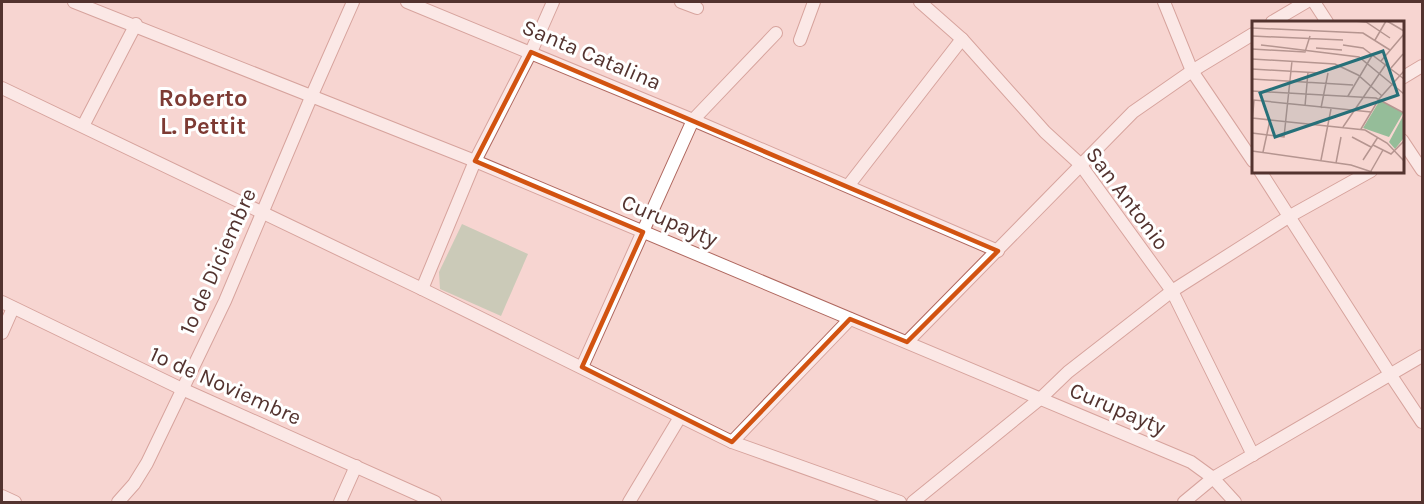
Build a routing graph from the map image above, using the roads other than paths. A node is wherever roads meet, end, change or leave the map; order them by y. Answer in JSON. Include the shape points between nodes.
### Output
{"nodes":[{"id":1,"x":74,"y":2,"type":"edge"},
{"id":2,"x":353,"y":2,"type":"edge"},
{"id":3,"x":407,"y":2,"type":"edge"},
{"id":4,"x":553,"y":2,"type":"edge"},
{"id":5,"x":681,"y":2,"type":"edge"},
{"id":6,"x":814,"y":2,"type":"edge"},
{"id":7,"x":920,"y":2,"type":"edge"},
{"id":8,"x":1164,"y":2,"type":"edge"},
{"id":9,"x":1306,"y":2,"type":"edge"},
{"id":10,"x":1314,"y":2,"type":"edge"},
{"id":11,"x":697,"y":8,"type":"dead end"},
{"id":12,"x":1274,"y":21,"type":"edge"},
{"id":13,"x":1326,"y":21,"type":"edge"},
{"id":14,"x":136,"y":24,"type":"junction"},
{"id":15,"x":776,"y":33,"type":"dead end"},
{"id":16,"x":1252,"y":35,"type":"edge"},
{"id":17,"x":962,"y":39,"type":"junction"},
{"id":18,"x":800,"y":40,"type":"dead end"},
{"id":19,"x":531,"y":52,"type":"junction"},
{"id":20,"x":1422,"y":66,"type":"edge"},
{"id":21,"x":1192,"y":71,"type":"junction"},
{"id":22,"x":1403,"y":77,"type":"edge"},
{"id":23,"x":2,"y":88,"type":"edge"},
{"id":24,"x":312,"y":95,"type":"junction"},
{"id":25,"x":693,"y":120,"type":"junction"},
{"id":26,"x":83,"y":126,"type":"junction"},
{"id":27,"x":1404,"y":148,"type":"edge"},
{"id":28,"x":1252,"y":160,"type":"edge"},
{"id":29,"x":475,"y":161,"type":"junction"},
{"id":30,"x":1080,"y":164,"type":"junction"},
{"id":31,"x":1422,"y":170,"type":"edge"},
{"id":32,"x":1261,"y":172,"type":"edge"},
{"id":33,"x":1369,"y":172,"type":"edge"},
{"id":34,"x":848,"y":186,"type":"junction"},
{"id":35,"x":261,"y":214,"type":"junction"},
{"id":36,"x":1290,"y":216,"type":"junction"},
{"id":37,"x":643,"y":232,"type":"junction"},
{"id":38,"x":998,"y":251,"type":"junction"},
{"id":39,"x":422,"y":289,"type":"junction"},
{"id":40,"x":1172,"y":291,"type":"junction"},
{"id":41,"x":7,"y":305,"type":"edge"},
{"id":42,"x":850,"y":319,"type":"junction"},
{"id":43,"x":2,"y":333,"type":"edge"},
{"id":44,"x":907,"y":342,"type":"junction"},
{"id":45,"x":1422,"y":356,"type":"edge"},
{"id":46,"x":582,"y":367,"type":"junction"},
{"id":47,"x":1389,"y":374,"type":"junction"},
{"id":48,"x":182,"y":389,"type":"junction"},
{"id":49,"x":1041,"y":398,"type":"junction"},
{"id":50,"x":680,"y":417,"type":"junction"},
{"id":51,"x":1422,"y":423,"type":"edge"},
{"id":52,"x":732,"y":442,"type":"junction"},
{"id":53,"x":1253,"y":455,"type":"junction"},
{"id":54,"x":356,"y":466,"type":"junction"},
{"id":55,"x":1213,"y":478,"type":"junction"},
{"id":56,"x":2,"y":495,"type":"edge"},
{"id":57,"x":15,"y":502,"type":"edge"},
{"id":58,"x":118,"y":502,"type":"edge"},
{"id":59,"x":340,"y":502,"type":"edge"},
{"id":60,"x":435,"y":502,"type":"edge"},
{"id":61,"x":629,"y":502,"type":"edge"},
{"id":62,"x":900,"y":502,"type":"edge"},
{"id":63,"x":913,"y":502,"type":"edge"},
{"id":64,"x":1184,"y":502,"type":"edge"},
{"id":65,"x":1235,"y":502,"type":"edge"}],
"edges":[{"from":1,"to":14,"type":"street","name":"Curupayty"},
{"from":2,"to":24,"type":"street","name":"1º de Diciembre"},
{"from":3,"to":19,"type":"street","name":"Santa Catalina"},
{"from":4,"to":19,"type":"street"},
{"from":5,"to":11,"type":"street"},
{"from":6,"to":18,"type":"street"},
{"from":7,"to":17,"type":"street","name":"San Antonio"},
{"from":8,"to":21,"type":"street"},
{"from":9,"to":12,"type":"street"},
{"from":10,"to":13,"type":"street"},
{"from":14,"to":24,"type":"street","name":"Curupayty"},
{"from":14,"to":26,"type":"street"},
{"from":15,"to":25,"type":"street"},
{"from":16,"to":21,"type":"street"},
{"from":17,"to":30,"type":"street","name":"San Antonio","via":[[1045,132]]},
{"from":17,"to":34,"type":"street"},
{"from":19,"to":25,"type":"street","name":"Santa Catalina"},
{"from":19,"to":29,"type":"street"},
{"from":20,"to":22,"type":"street"},
{"from":21,"to":28,"type":"street"},
{"from":21,"to":30,"type":"street","via":[[1133,112]]},
{"from":23,"to":26,"type":"street"},
{"from":24,"to":29,"type":"street","name":"Curupayty"},
{"from":24,"to":35,"type":"street","name":"1º de Diciembre"},
{"from":25,"to":34,"type":"street","name":"Santa Catalina"},
{"from":25,"to":37,"type":"street"},
{"from":26,"to":35,"type":"street"},
{"from":27,"to":31,"type":"street"},
{"from":29,"to":37,"type":"street","name":"Curupayty"},
{"from":29,"to":39,"type":"street"},
{"from":30,"to":38,"type":"street"},
{"from":30,"to":40,"type":"street","name":"San Antonio"},
{"from":32,"to":36,"type":"street"},
{"from":33,"to":36,"type":"street"},
{"from":34,"to":38,"type":"street","name":"Santa Catalina"},
{"from":35,"to":39,"type":"street"},
{"from":35,"to":48,"type":"street","name":"1º de Diciembre"},
{"from":36,"to":40,"type":"street"},
{"from":36,"to":47,"type":"street"},
{"from":37,"to":42,"type":"street","name":"Curupayty"},
{"from":37,"to":46,"type":"street"},
{"from":38,"to":44,"type":"street"},
{"from":39,"to":46,"type":"street"},
{"from":40,"to":49,"type":"street","via":[[1068,372]]},
{"from":40,"to":53,"type":"street","name":"San Antonio"},
{"from":41,"to":43,"type":"street"},
{"from":41,"to":48,"type":"street","name":"1º de Noviembre"},
{"from":42,"to":44,"type":"street","name":"Curupayty"},
{"from":42,"to":52,"type":"street"},
{"from":44,"to":49,"type":"street","name":"Curupayty"},
{"from":45,"to":47,"type":"street"},
{"from":46,"to":50,"type":"street"},
{"from":47,"to":51,"type":"street"},
{"from":47,"to":53,"type":"street"},
{"from":48,"to":54,"type":"street","name":"1º de Noviembre"},
{"from":48,"to":58,"type":"street","name":"1º de Diciembre","via":[[147,463]]},
{"from":49,"to":55,"type":"street","name":"Curupayty","via":[[1191,462]]},
{"from":49,"to":63,"type":"street"},
{"from":50,"to":52,"type":"street"},
{"from":50,"to":61,"type":"street"},
{"from":52,"to":62,"type":"street"},
{"from":53,"to":55,"type":"street"},
{"from":54,"to":59,"type":"street"},
{"from":54,"to":60,"type":"street","name":"1º de Noviembre"},
{"from":55,"to":64,"type":"street"},
{"from":55,"to":65,"type":"street","name":"Curupayty"},
{"from":56,"to":57,"type":"street"}]}
